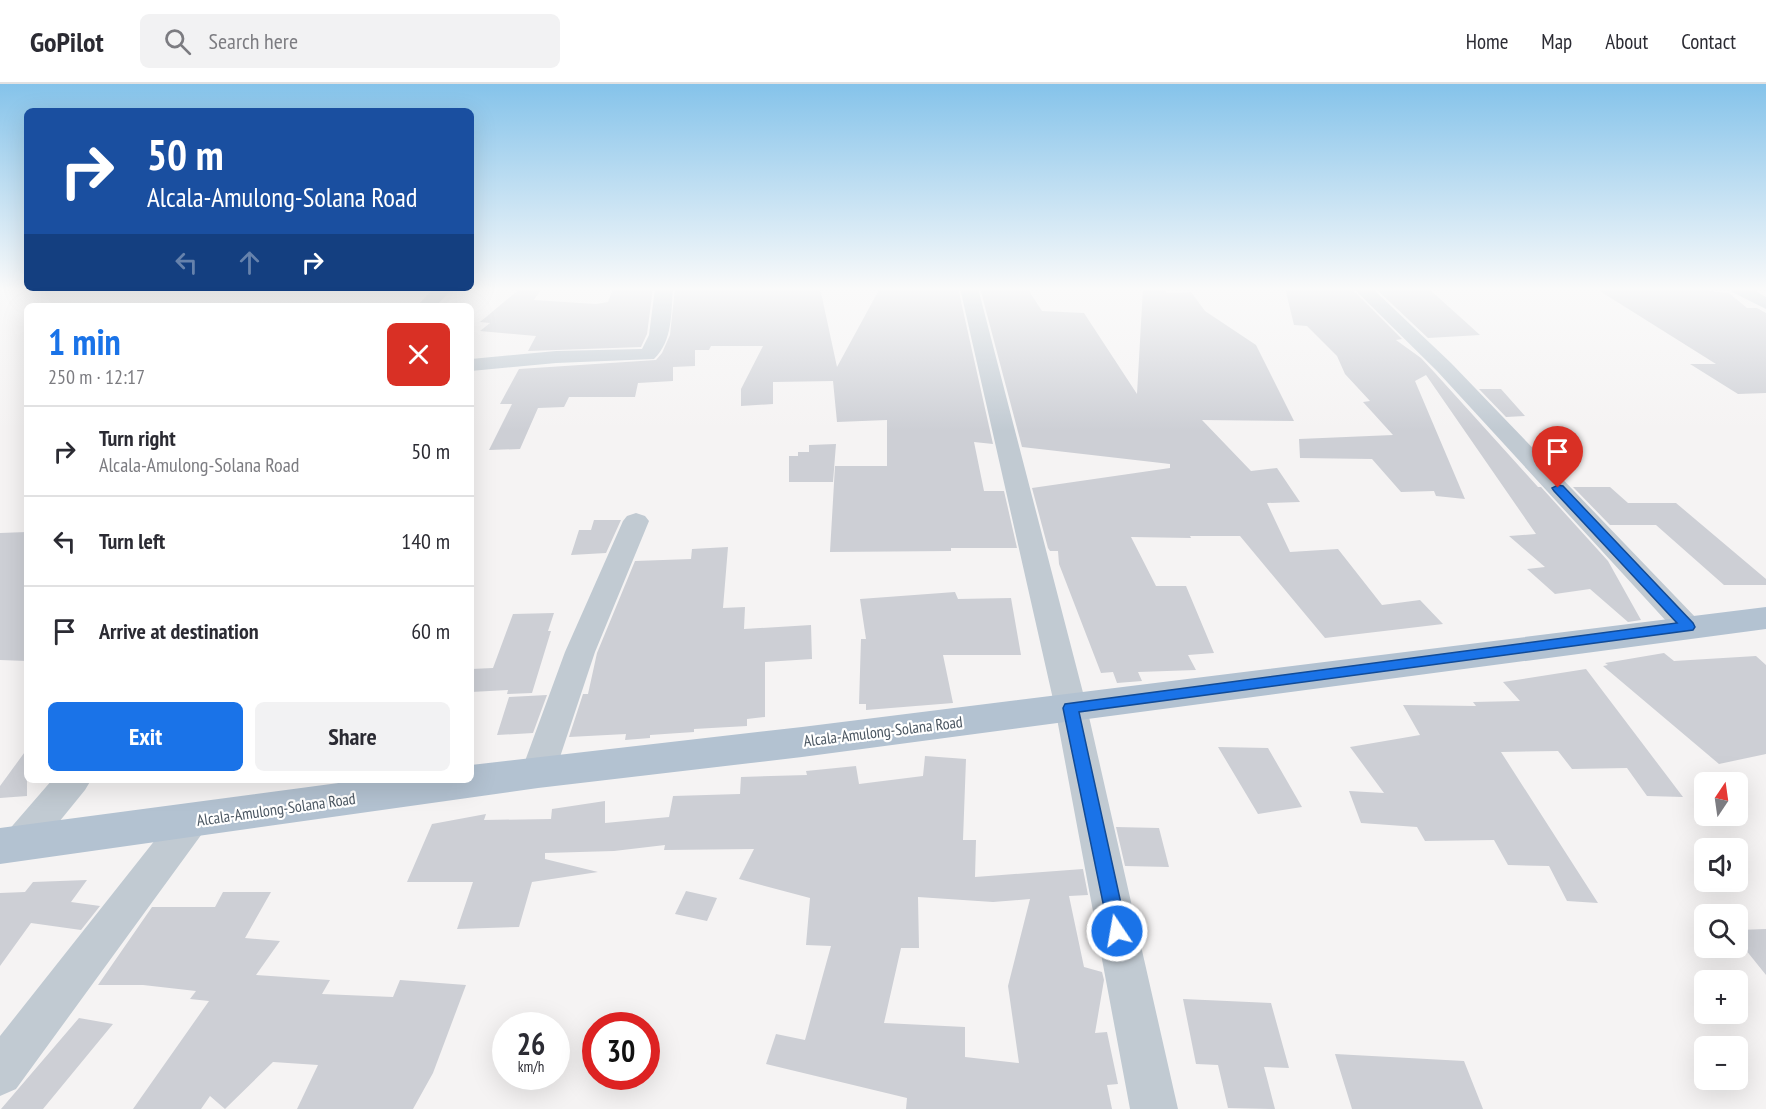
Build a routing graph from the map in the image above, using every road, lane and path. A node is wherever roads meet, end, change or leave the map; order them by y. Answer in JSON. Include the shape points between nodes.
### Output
{"nodes":[{"id":1,"x":658,"y":336,"type":"edge"},
{"id":2,"x":981,"y":336,"type":"edge"},
{"id":3,"x":1411,"y":336,"type":"edge"},
{"id":4,"x":474,"y":365,"type":"edge"},
{"id":5,"x":636,"y":521,"type":"dead end"},
{"id":6,"x":1766,"y":618,"type":"edge"},
{"id":7,"x":1688,"y":627,"type":"junction"},
{"id":8,"x":1071,"y":708,"type":"junction"},
{"id":9,"x":538,"y":772,"type":"junction"},
{"id":10,"x":474,"y":781,"type":"edge"},
{"id":11,"x":70,"y":783,"type":"edge"},
{"id":12,"x":460,"y":783,"type":"edge"},
{"id":13,"x":191,"y":821,"type":"junction"},
{"id":14,"x":10,"y":844,"type":"edge"},
{"id":15,"x":0,"y":1073,"type":"edge"},
{"id":16,"x":1154,"y":1109,"type":"edge"}],
"edges":[{"from":1,"to":4,"type":"street","via":[[655,347],[646,355],[556,357]]},
{"from":2,"to":8,"type":"street"},
{"from":3,"to":7,"type":"street"},
{"from":5,"to":9,"type":"street","via":[[580,652]]},
{"from":6,"to":7,"type":"main road","name":"Alcala-Amulong-Solana Road"},
{"from":7,"to":8,"type":"main road","name":"Alcala-Amulong-Solana Road"},
{"from":8,"to":9,"type":"main road","name":"Alcala-Amulong-Solana Road"},
{"from":8,"to":16,"type":"street"},
{"from":9,"to":10,"type":"main road","name":"Alcala-Amulong-Solana Road"},
{"from":11,"to":14,"type":"street"},
{"from":12,"to":13,"type":"main road","name":"Alcala-Amulong-Solana Road"},
{"from":13,"to":14,"type":"main road","name":"Alcala-Amulong-Solana Road"},
{"from":13,"to":15,"type":"street"}]}
